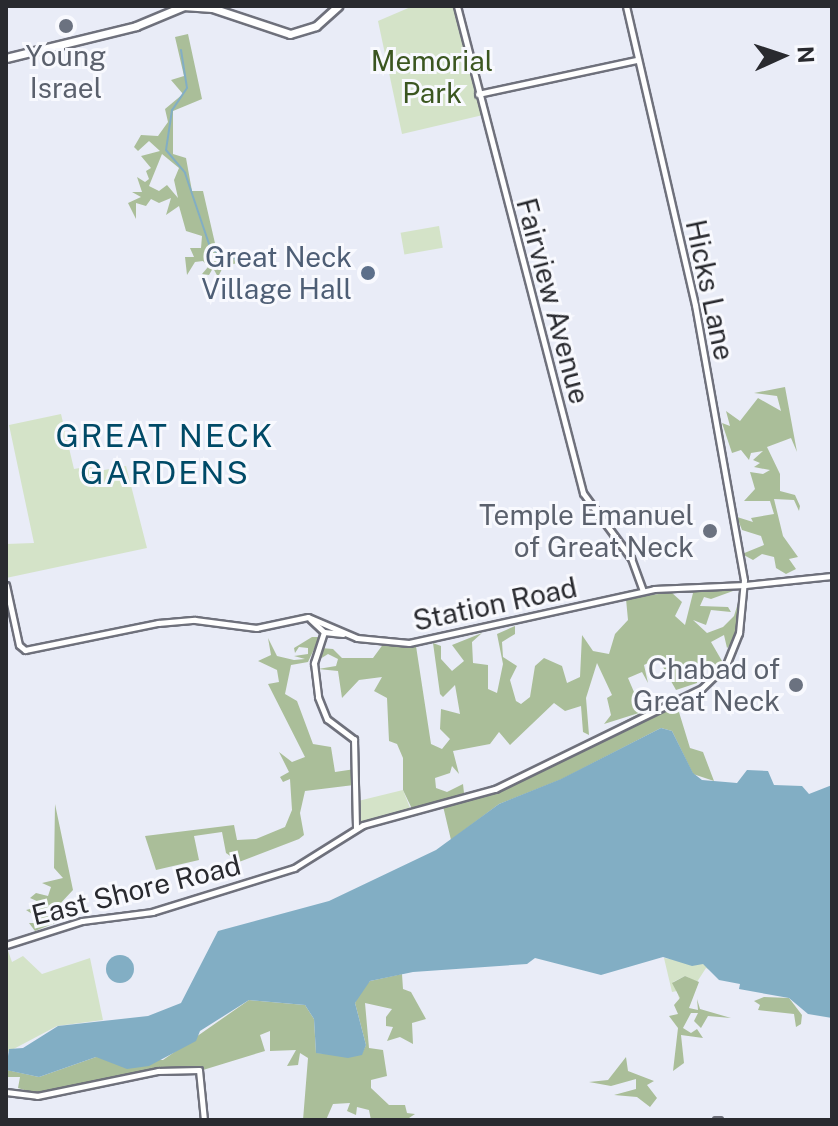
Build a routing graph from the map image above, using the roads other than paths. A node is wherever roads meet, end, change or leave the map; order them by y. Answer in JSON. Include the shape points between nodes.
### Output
{"nodes":[{"id":1,"x":216,"y":6,"type":"edge"},
{"id":2,"x":335,"y":6,"type":"edge"},
{"id":3,"x":457,"y":6,"type":"edge"},
{"id":4,"x":626,"y":6,"type":"edge"},
{"id":5,"x":180,"y":7,"type":"edge"},
{"id":6,"x":6,"y":58,"type":"edge"},
{"id":7,"x":637,"y":60,"type":"junction"},
{"id":8,"x":478,"y":94,"type":"junction"},
{"id":9,"x":832,"y":576,"type":"edge"},
{"id":10,"x":6,"y":585,"type":"edge"},
{"id":11,"x":745,"y":585,"type":"junction"},
{"id":12,"x":643,"y":591,"type":"junction"},
{"id":13,"x":308,"y":617,"type":"junction"},
{"id":14,"x":324,"y":632,"type":"junction"},
{"id":15,"x":348,"y":635,"type":"junction"},
{"id":16,"x":356,"y":828,"type":"junction"},
{"id":17,"x":6,"y":945,"type":"edge"},
{"id":18,"x":6,"y":1092,"type":"edge"},
{"id":19,"x":204,"y":1120,"type":"edge"}],
"edges":[{"from":1,"to":2,"type":"main road","via":[[288,29],[307,27]]},
{"from":2,"to":5,"type":"main road","via":[[316,26],[290,34],[212,8]]},
{"from":3,"to":8,"type":"street","name":"Fairview Avenue"},
{"from":4,"to":7,"type":"street","name":"Hicks Lane"},
{"from":5,"to":6,"type":"main road","via":[[136,26]]},
{"from":7,"to":8,"type":"street"},
{"from":7,"to":11,"type":"street","name":"Hicks Lane","via":[[695,305]]},
{"from":8,"to":12,"type":"street","name":"Fairview Avenue","via":[[583,493],[631,558]]},
{"from":9,"to":11,"type":"street"},
{"from":10,"to":13,"type":"street","via":[[23,650],[158,623],[195,620],[256,628]]},
{"from":11,"to":12,"type":"street","name":"Station Road"},
{"from":11,"to":16,"type":"street","name":"East Shore Road","via":[[735,649],[702,688],[480,795]]},
{"from":12,"to":15,"type":"street","name":"Station Road","via":[[410,643]]},
{"from":13,"to":14,"type":"street"},
{"from":13,"to":15,"type":"street","name":"Station Road"},
{"from":14,"to":15,"type":"street","name":"Station Road"},
{"from":14,"to":16,"type":"street","via":[[314,663],[318,697],[327,719],[354,739]]},
{"from":16,"to":17,"type":"street","name":"East Shore Road","via":[[307,862],[252,882],[145,914],[68,924]]},
{"from":18,"to":19,"type":"street","via":[[37,1096],[158,1071],[199,1070]]}]}
